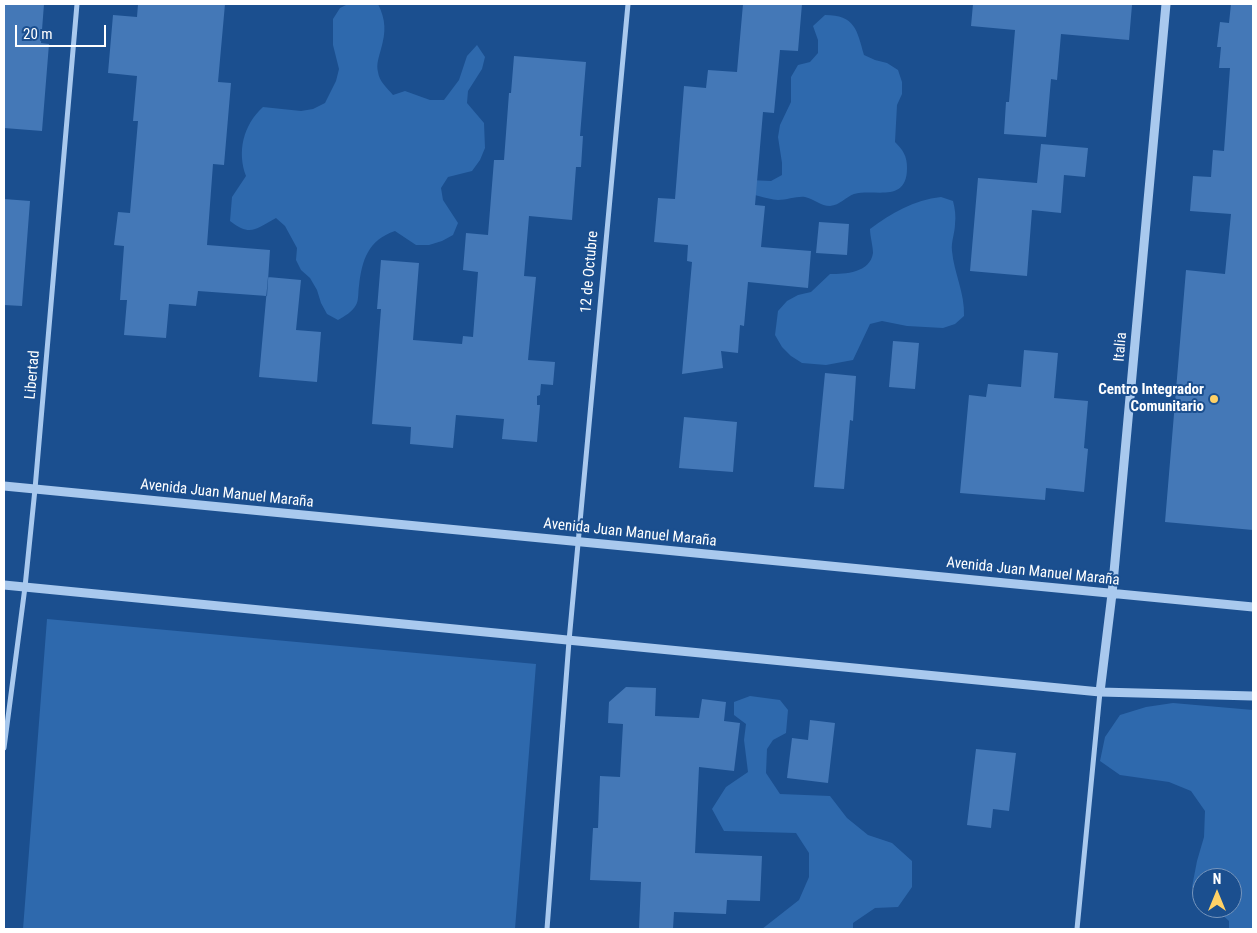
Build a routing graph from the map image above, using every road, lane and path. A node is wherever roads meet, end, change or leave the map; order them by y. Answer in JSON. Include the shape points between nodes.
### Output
{"nodes":[{"id":1,"x":77,"y":4,"type":"edge"},
{"id":2,"x":628,"y":4,"type":"edge"},
{"id":3,"x":1166,"y":4,"type":"edge"},
{"id":4,"x":4,"y":486,"type":"edge"},
{"id":5,"x":35,"y":489,"type":"junction"},
{"id":6,"x":578,"y":542,"type":"junction"},
{"id":7,"x":4,"y":585,"type":"edge"},
{"id":8,"x":25,"y":587,"type":"junction"},
{"id":9,"x":1112,"y":594,"type":"junction"},
{"id":10,"x":1253,"y":607,"type":"edge"},
{"id":11,"x":569,"y":641,"type":"junction"},
{"id":12,"x":1100,"y":692,"type":"junction"},
{"id":13,"x":1253,"y":696,"type":"edge"},
{"id":14,"x":4,"y":748,"type":"edge"},
{"id":15,"x":547,"y":929,"type":"edge"},
{"id":16,"x":1077,"y":929,"type":"edge"}],
"edges":[{"from":1,"to":5,"type":"street","name":"Libertad"},
{"from":2,"to":6,"type":"street","name":"12 de Octubre"},
{"from":3,"to":9,"type":"street","name":"Italia"},
{"from":4,"to":5,"type":"street","name":"Avenida Juan Manuel Maraña"},
{"from":5,"to":6,"type":"street","name":"Avenida Juan Manuel Maraña"},
{"from":5,"to":8,"type":"street","name":"Libertad"},
{"from":6,"to":9,"type":"street","name":"Avenida Juan Manuel Maraña"},
{"from":6,"to":11,"type":"street","name":"12 de Octubre"},
{"from":7,"to":8,"type":"street"},
{"from":8,"to":11,"type":"street"},
{"from":8,"to":14,"type":"street","name":"Libertad"},
{"from":9,"to":10,"type":"street","name":"Avenida Juan Manuel Maraña"},
{"from":9,"to":12,"type":"street","name":"Italia"},
{"from":11,"to":12,"type":"street"},
{"from":11,"to":15,"type":"street","name":"12 de Octubre"},
{"from":12,"to":13,"type":"street"},
{"from":12,"to":16,"type":"street"}]}
